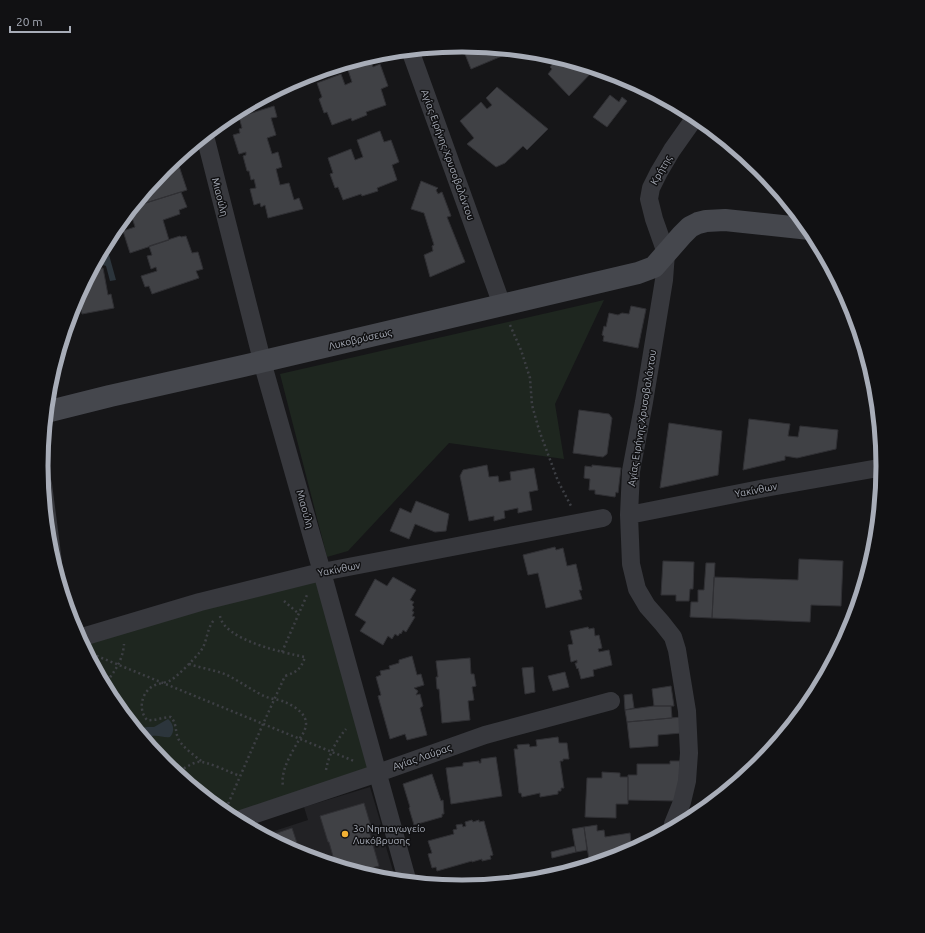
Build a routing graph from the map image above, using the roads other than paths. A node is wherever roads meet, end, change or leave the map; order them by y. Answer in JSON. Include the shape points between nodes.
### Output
{"nodes":[{"id":1,"x":412,"y":56,"type":"edge"},
{"id":2,"x":692,"y":121,"type":"edge"},
{"id":3,"x":206,"y":141,"type":"edge"},
{"id":4,"x":801,"y":227,"type":"edge"},
{"id":5,"x":666,"y":253,"type":"junction"},
{"id":6,"x":502,"y":305,"type":"junction"},
{"id":7,"x":263,"y":362,"type":"junction"},
{"id":8,"x":52,"y":410,"type":"edge"},
{"id":9,"x":877,"y":468,"type":"edge"},
{"id":10,"x":629,"y":515,"type":"junction"},
{"id":11,"x":603,"y":518,"type":"dead end"},
{"id":12,"x":320,"y":572,"type":"junction"},
{"id":13,"x":85,"y":636,"type":"edge"},
{"id":14,"x":611,"y":701,"type":"dead end"},
{"id":15,"x":378,"y":773,"type":"junction"},
{"id":16,"x":236,"y":813,"type":"edge"},
{"id":17,"x":673,"y":823,"type":"edge"},
{"id":18,"x":406,"y":877,"type":"edge"}],
"edges":[{"from":1,"to":6,"type":"street","name":"Αγίας Ειρήνης Χρυσοβαλάντου"},
{"from":2,"to":5,"type":"street","name":"Κρήτης","via":[[672,150],[651,188],[649,199]]},
{"from":3,"to":7,"type":"street","name":"Μιαούλη"},
{"from":4,"to":5,"type":"street","name":"Λυκοβρύσεως","via":[[725,220],[706,221],[690,227]]},
{"from":5,"to":6,"type":"street","name":"Λυκοβρύσεως","via":[[654,267],[638,273]]},
{"from":5,"to":10,"type":"street","name":"Αγίας Ειρήνης Χρυσοβαλάντου","via":[[664,280],[631,471]]},
{"from":6,"to":7,"type":"street","name":"Λυκοβρύσεως"},
{"from":7,"to":8,"type":"street","name":"Λυκοβρύσεως"},
{"from":7,"to":12,"type":"street","name":"Μιαούλη"},
{"from":9,"to":10,"type":"street","name":"Υακίνθων"},
{"from":10,"to":17,"type":"street","name":"Αγίας Ειρήνης Χρυσοβαλάντου","via":[[631,564],[637,589],[647,606],[673,637],[687,711],[687,781]]},
{"from":11,"to":12,"type":"street","name":"Υακίνθων"},
{"from":12,"to":13,"type":"street","name":"Υακίνθων","via":[[200,602]]},
{"from":12,"to":15,"type":"street","name":"Μιαούλη"},
{"from":14,"to":15,"type":"street","name":"Αγίας Λαύρας","via":[[485,735]]},
{"from":15,"to":16,"type":"street","name":"Αγίας Λαύρας","via":[[289,803]]},
{"from":15,"to":18,"type":"street","name":"Μιαούλη"}]}
